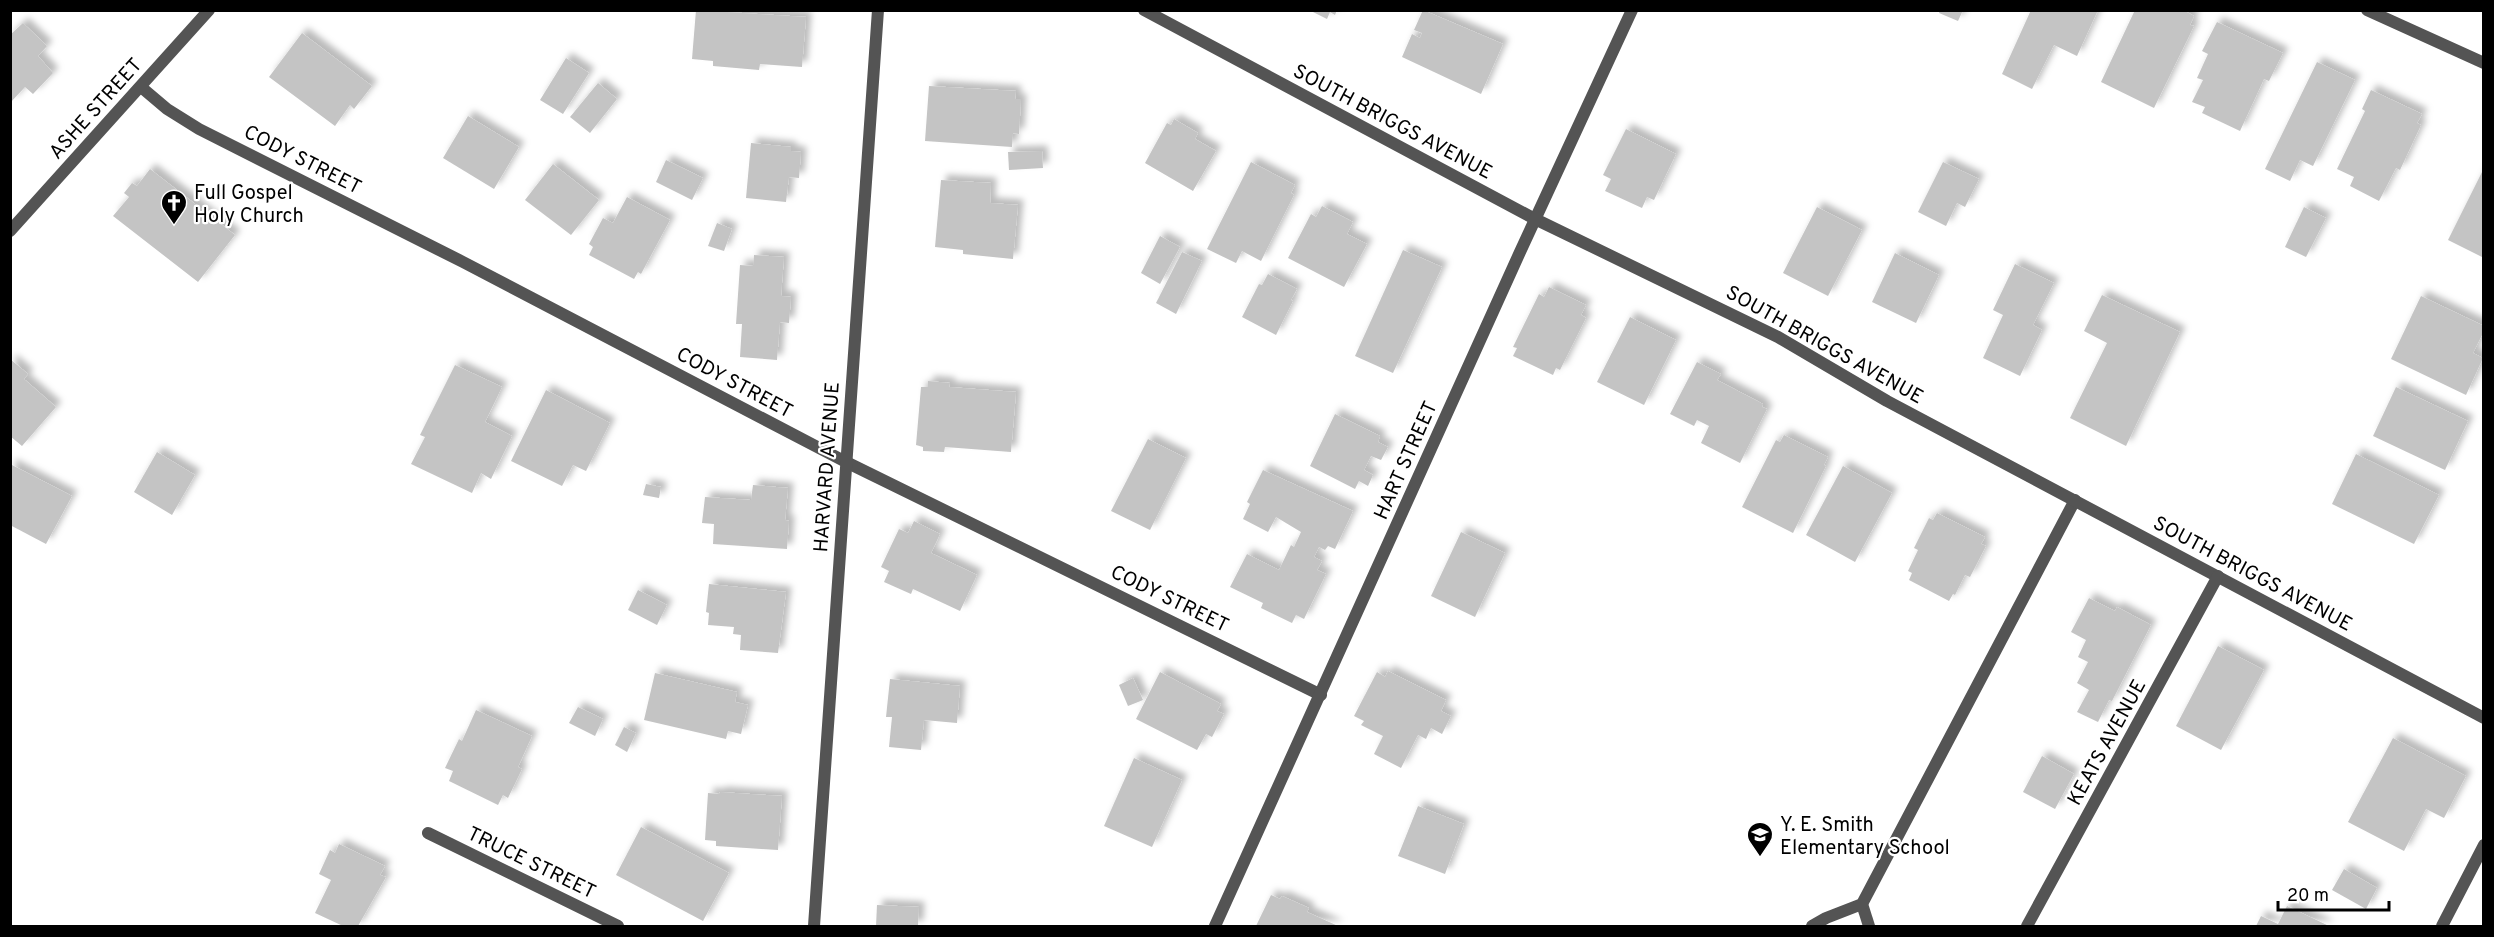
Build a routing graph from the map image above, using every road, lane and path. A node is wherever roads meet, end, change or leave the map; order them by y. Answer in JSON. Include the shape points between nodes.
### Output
{"nodes":[{"id":1,"x":209,"y":10,"type":"edge"},
{"id":2,"x":878,"y":10,"type":"edge"},
{"id":3,"x":1144,"y":10,"type":"edge"},
{"id":4,"x":1632,"y":10,"type":"edge"},
{"id":5,"x":2367,"y":10,"type":"edge"},
{"id":6,"x":2484,"y":63,"type":"edge"},
{"id":7,"x":141,"y":87,"type":"junction"},
{"id":8,"x":1535,"y":219,"type":"junction"},
{"id":9,"x":10,"y":231,"type":"edge"},
{"id":10,"x":846,"y":462,"type":"junction"},
{"id":11,"x":2075,"y":500,"type":"junction"},
{"id":12,"x":2218,"y":576,"type":"junction"},
{"id":13,"x":1321,"y":695,"type":"junction"},
{"id":14,"x":2484,"y":718,"type":"edge"},
{"id":15,"x":428,"y":833,"type":"dead end"},
{"id":16,"x":2484,"y":845,"type":"edge"},
{"id":17,"x":1862,"y":904,"type":"junction"},
{"id":18,"x":618,"y":927,"type":"edge"},
{"id":19,"x":814,"y":927,"type":"edge"},
{"id":20,"x":1215,"y":927,"type":"edge"},
{"id":21,"x":1812,"y":927,"type":"edge"},
{"id":22,"x":1869,"y":927,"type":"edge"},
{"id":23,"x":2028,"y":927,"type":"edge"},
{"id":24,"x":2442,"y":927,"type":"edge"}],
"edges":[{"from":1,"to":7,"type":"street","name":"ASHE STREET"},
{"from":2,"to":10,"type":"street","name":"HARVARD AVENUE"},
{"from":3,"to":8,"type":"street","name":"SOUTH BRIGGS AVENUE"},
{"from":4,"to":8,"type":"street","name":"HART STREET"},
{"from":5,"to":6,"type":"street"},
{"from":7,"to":9,"type":"street","name":"ASHE STREET"},
{"from":7,"to":10,"type":"street","name":"CODY STREET","via":[[199,129]]},
{"from":8,"to":11,"type":"street","name":"SOUTH BRIGGS AVENUE","via":[[1778,337],[1887,401]]},
{"from":8,"to":13,"type":"street","name":"HART STREET"},
{"from":10,"to":13,"type":"street","name":"CODY STREET"},
{"from":10,"to":19,"type":"street","name":"HARVARD AVENUE"},
{"from":11,"to":12,"type":"street","name":"SOUTH BRIGGS AVENUE"},
{"from":11,"to":17,"type":"street"},
{"from":12,"to":14,"type":"street","name":"SOUTH BRIGGS AVENUE"},
{"from":12,"to":23,"type":"street","name":"KEATS AVENUE"},
{"from":13,"to":20,"type":"street","name":"HART STREET"},
{"from":15,"to":18,"type":"street","name":"TRUCE STREET"},
{"from":16,"to":24,"type":"street"},
{"from":17,"to":21,"type":"street"},
{"from":17,"to":22,"type":"street"}]}
